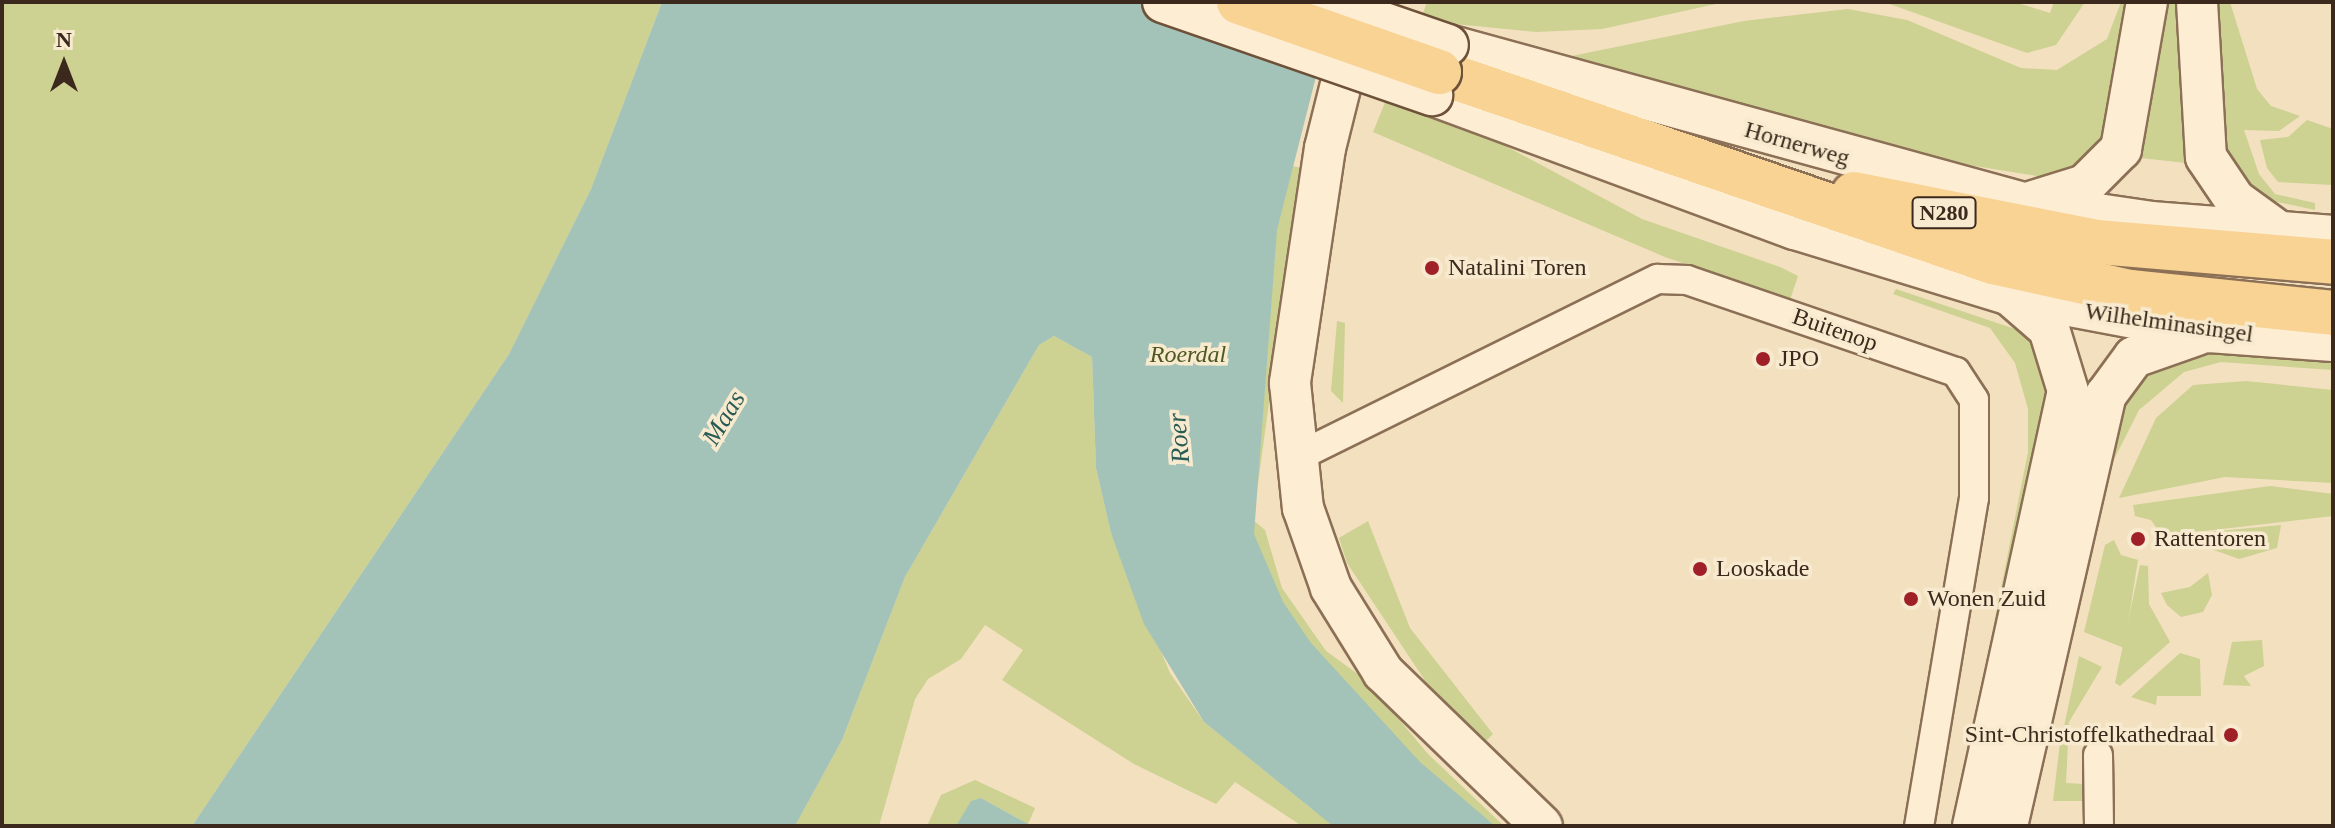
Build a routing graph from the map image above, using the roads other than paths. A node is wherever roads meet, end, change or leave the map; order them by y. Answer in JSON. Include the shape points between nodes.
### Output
{"nodes":[{"id":1,"x":1163,"y":2,"type":"edge"},
{"id":2,"x":1239,"y":2,"type":"edge"},
{"id":3,"x":1323,"y":2,"type":"edge"},
{"id":4,"x":1364,"y":2,"type":"edge"},
{"id":5,"x":2147,"y":2,"type":"edge"},
{"id":6,"x":2197,"y":2,"type":"edge"},
{"id":7,"x":1440,"y":71,"type":"junction"},
{"id":8,"x":1746,"y":175,"type":"junction"},
{"id":9,"x":2023,"y":203,"type":"junction"},
{"id":10,"x":2282,"y":234,"type":"junction"},
{"id":11,"x":2333,"y":236,"type":"edge"},
{"id":12,"x":2333,"y":262,"type":"edge"},
{"id":13,"x":2130,"y":292,"type":"joint"},
{"id":14,"x":2007,"y":294,"type":"junction"},
{"id":15,"x":2333,"y":313,"type":"edge"},
{"id":16,"x":2209,"y":332,"type":"junction"},
{"id":17,"x":2333,"y":341,"type":"edge"},
{"id":18,"x":1293,"y":459,"type":"junction"},
{"id":19,"x":2098,"y":755,"type":"dead end"},
{"id":20,"x":1542,"y":826,"type":"edge"},
{"id":21,"x":1919,"y":826,"type":"edge"},
{"id":22,"x":1973,"y":826,"type":"edge"},
{"id":23,"x":2007,"y":826,"type":"edge"},
{"id":24,"x":2099,"y":826,"type":"edge"}],
"edges":[{"from":1,"to":7,"type":"main road","name":"Hornerweg","number":"N280","bridge":true},
{"from":2,"to":7,"type":"main road","name":"Hornerweg","number":"N280","bridge":true},
{"from":3,"to":7,"type":"main road","name":"Hornerweg","number":"N280","bridge":true},
{"from":4,"to":18,"type":"main road","via":[[1317,196],[1290,383]]},
{"from":5,"to":9,"type":"main road","via":[[2131,117],[2116,158],[2085,185]]},
{"from":6,"to":10,"type":"main road","via":[[2206,157],[2235,200]]},
{"from":7,"to":8,"type":"main road","name":"Hornerweg","number":"N280"},
{"from":7,"to":9,"type":"main road","name":"Hornerweg","number":"N280"},
{"from":7,"to":14,"type":"main road","name":"Hornerweg","number":"N280","via":[[1795,229]]},
{"from":8,"to":12,"type":"main road","name":"Hornerweg","number":"N280","via":[[2143,248]]},
{"from":8,"to":13,"type":"main road","name":"Hornerweg","number":"N280","via":[[1926,244]]},
{"from":9,"to":10,"type":"main road","name":"Hornerweg","number":"N280"},
{"from":10,"to":11,"type":"main road","number":"N280"},
{"from":13,"to":15,"type":"main road","name":"Wilhelminasingel","number":"N280"},
{"from":14,"to":16,"type":"main road","name":"Wilhelminasingel","number":"N280"},
{"from":14,"to":22,"type":"main road","via":[[2049,329],[2068,391]]},
{"from":16,"to":17,"type":"main road","name":"Wilhelminasingel","number":"N280"},
{"from":16,"to":23,"type":"main road","via":[[2134,357],[2106,395]]},
{"from":18,"to":20,"type":"main road","via":[[1312,540],[1354,631],[1425,716]]},
{"from":18,"to":21,"type":"street","name":"Buitenop","via":[[1658,279],[1687,280],[1956,372],[1974,400],[1974,498]]},
{"from":19,"to":24,"type":"street"}]}
